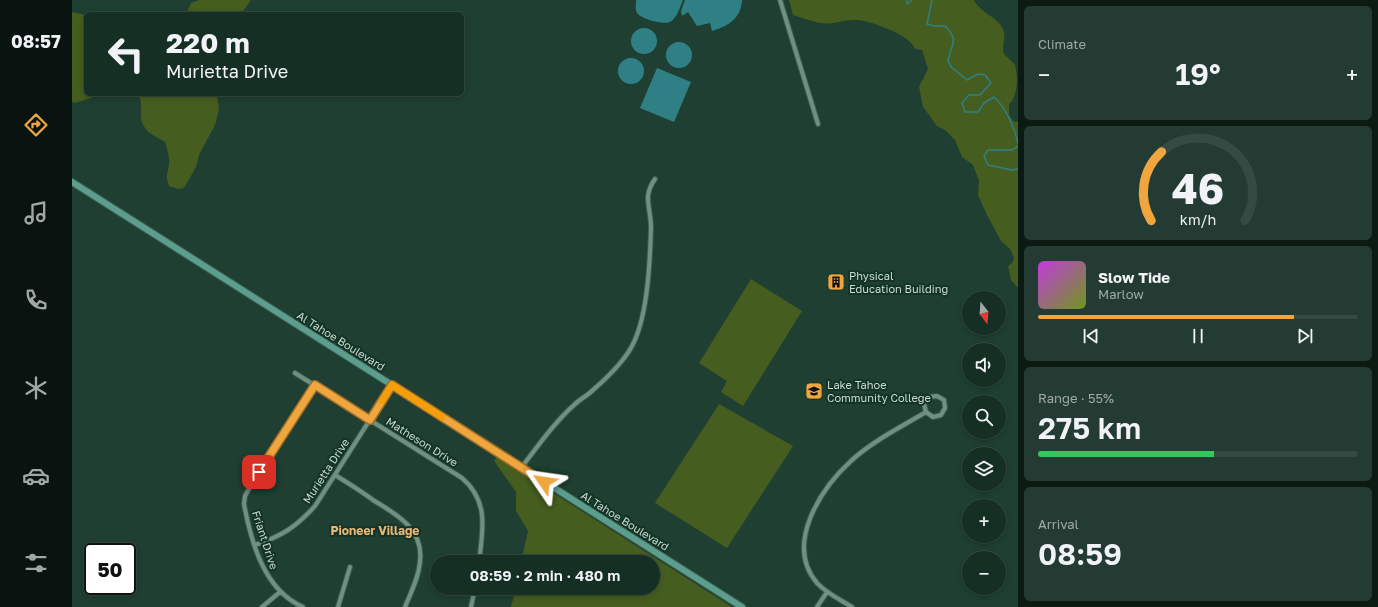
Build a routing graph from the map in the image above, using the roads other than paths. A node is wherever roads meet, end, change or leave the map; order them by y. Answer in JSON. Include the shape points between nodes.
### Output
{"nodes":[{"id":1,"x":780,"y":0,"type":"edge"},
{"id":2,"x":818,"y":124,"type":"dead end"},
{"id":3,"x":655,"y":178,"type":"dead end"},
{"id":4,"x":72,"y":182,"type":"edge"},
{"id":5,"x":295,"y":372,"type":"dead end"},
{"id":6,"x":315,"y":385,"type":"junction"},
{"id":7,"x":392,"y":385,"type":"junction"},
{"id":8,"x":926,"y":412,"type":"junction"},
{"id":9,"x":370,"y":420,"type":"junction"},
{"id":10,"x":521,"y":468,"type":"junction"},
{"id":11,"x":335,"y":475,"type":"junction"},
{"id":12,"x":255,"y":545,"type":"junction"},
{"id":13,"x":480,"y":555,"type":"edge"},
{"id":14,"x":350,"y":567,"type":"dead end"},
{"id":15,"x":280,"y":592,"type":"junction"},
{"id":16,"x":827,"y":592,"type":"junction"},
{"id":17,"x":474,"y":595,"type":"edge"},
{"id":18,"x":262,"y":607,"type":"edge"},
{"id":19,"x":303,"y":607,"type":"edge"},
{"id":20,"x":338,"y":607,"type":"edge"},
{"id":21,"x":405,"y":607,"type":"edge"},
{"id":22,"x":471,"y":607,"type":"edge"},
{"id":23,"x":742,"y":607,"type":"edge"},
{"id":24,"x":817,"y":607,"type":"edge"},
{"id":25,"x":852,"y":607,"type":"edge"}],
"edges":[{"from":1,"to":2,"type":"street"},
{"from":3,"to":10,"type":"street","via":[[648,188],[647,196],[651,226],[647,287],[635,341],[619,363],[592,391],[556,422]]},
{"from":4,"to":7,"type":"main road","name":"Al Tahoe Boulevard"},
{"from":5,"to":6,"type":"street","name":"Matheson Drive"},
{"from":6,"to":9,"type":"street","name":"Matheson Drive"},
{"from":6,"to":12,"type":"street","name":"Friant Drive","via":[[245,496],[245,510]]},
{"from":7,"to":9,"type":"street","name":"Murietta Drive"},
{"from":7,"to":10,"type":"main road","name":"Al Tahoe Boulevard"},
{"from":8,"to":8,"type":"street","via":[[933,417],[941,415],[945,408],[944,400],[937,396],[929,397],[924,404]]},
{"from":8,"to":16,"type":"street","via":[[852,460],[830,483],[820,499],[805,534],[804,556],[812,576]]},
{"from":9,"to":11,"type":"street","name":"Murietta Drive"},
{"from":9,"to":13,"type":"street","name":"Matheson Drive","via":[[470,485],[481,503]]},
{"from":10,"to":23,"type":"main road","name":"Al Tahoe Boulevard"},
{"from":11,"to":12,"type":"street","name":"Murietta Drive","via":[[315,506],[293,528]]},
{"from":11,"to":21,"type":"street","via":[[402,518],[416,537],[420,549],[418,575]]},
{"from":12,"to":15,"type":"street","name":"Friant Drive","via":[[264,570]]},
{"from":14,"to":20,"type":"street"},
{"from":15,"to":18,"type":"street"},
{"from":15,"to":19,"type":"street","name":"Friant Drive"},
{"from":16,"to":24,"type":"street"},
{"from":16,"to":25,"type":"street"},
{"from":17,"to":22,"type":"street"}]}
